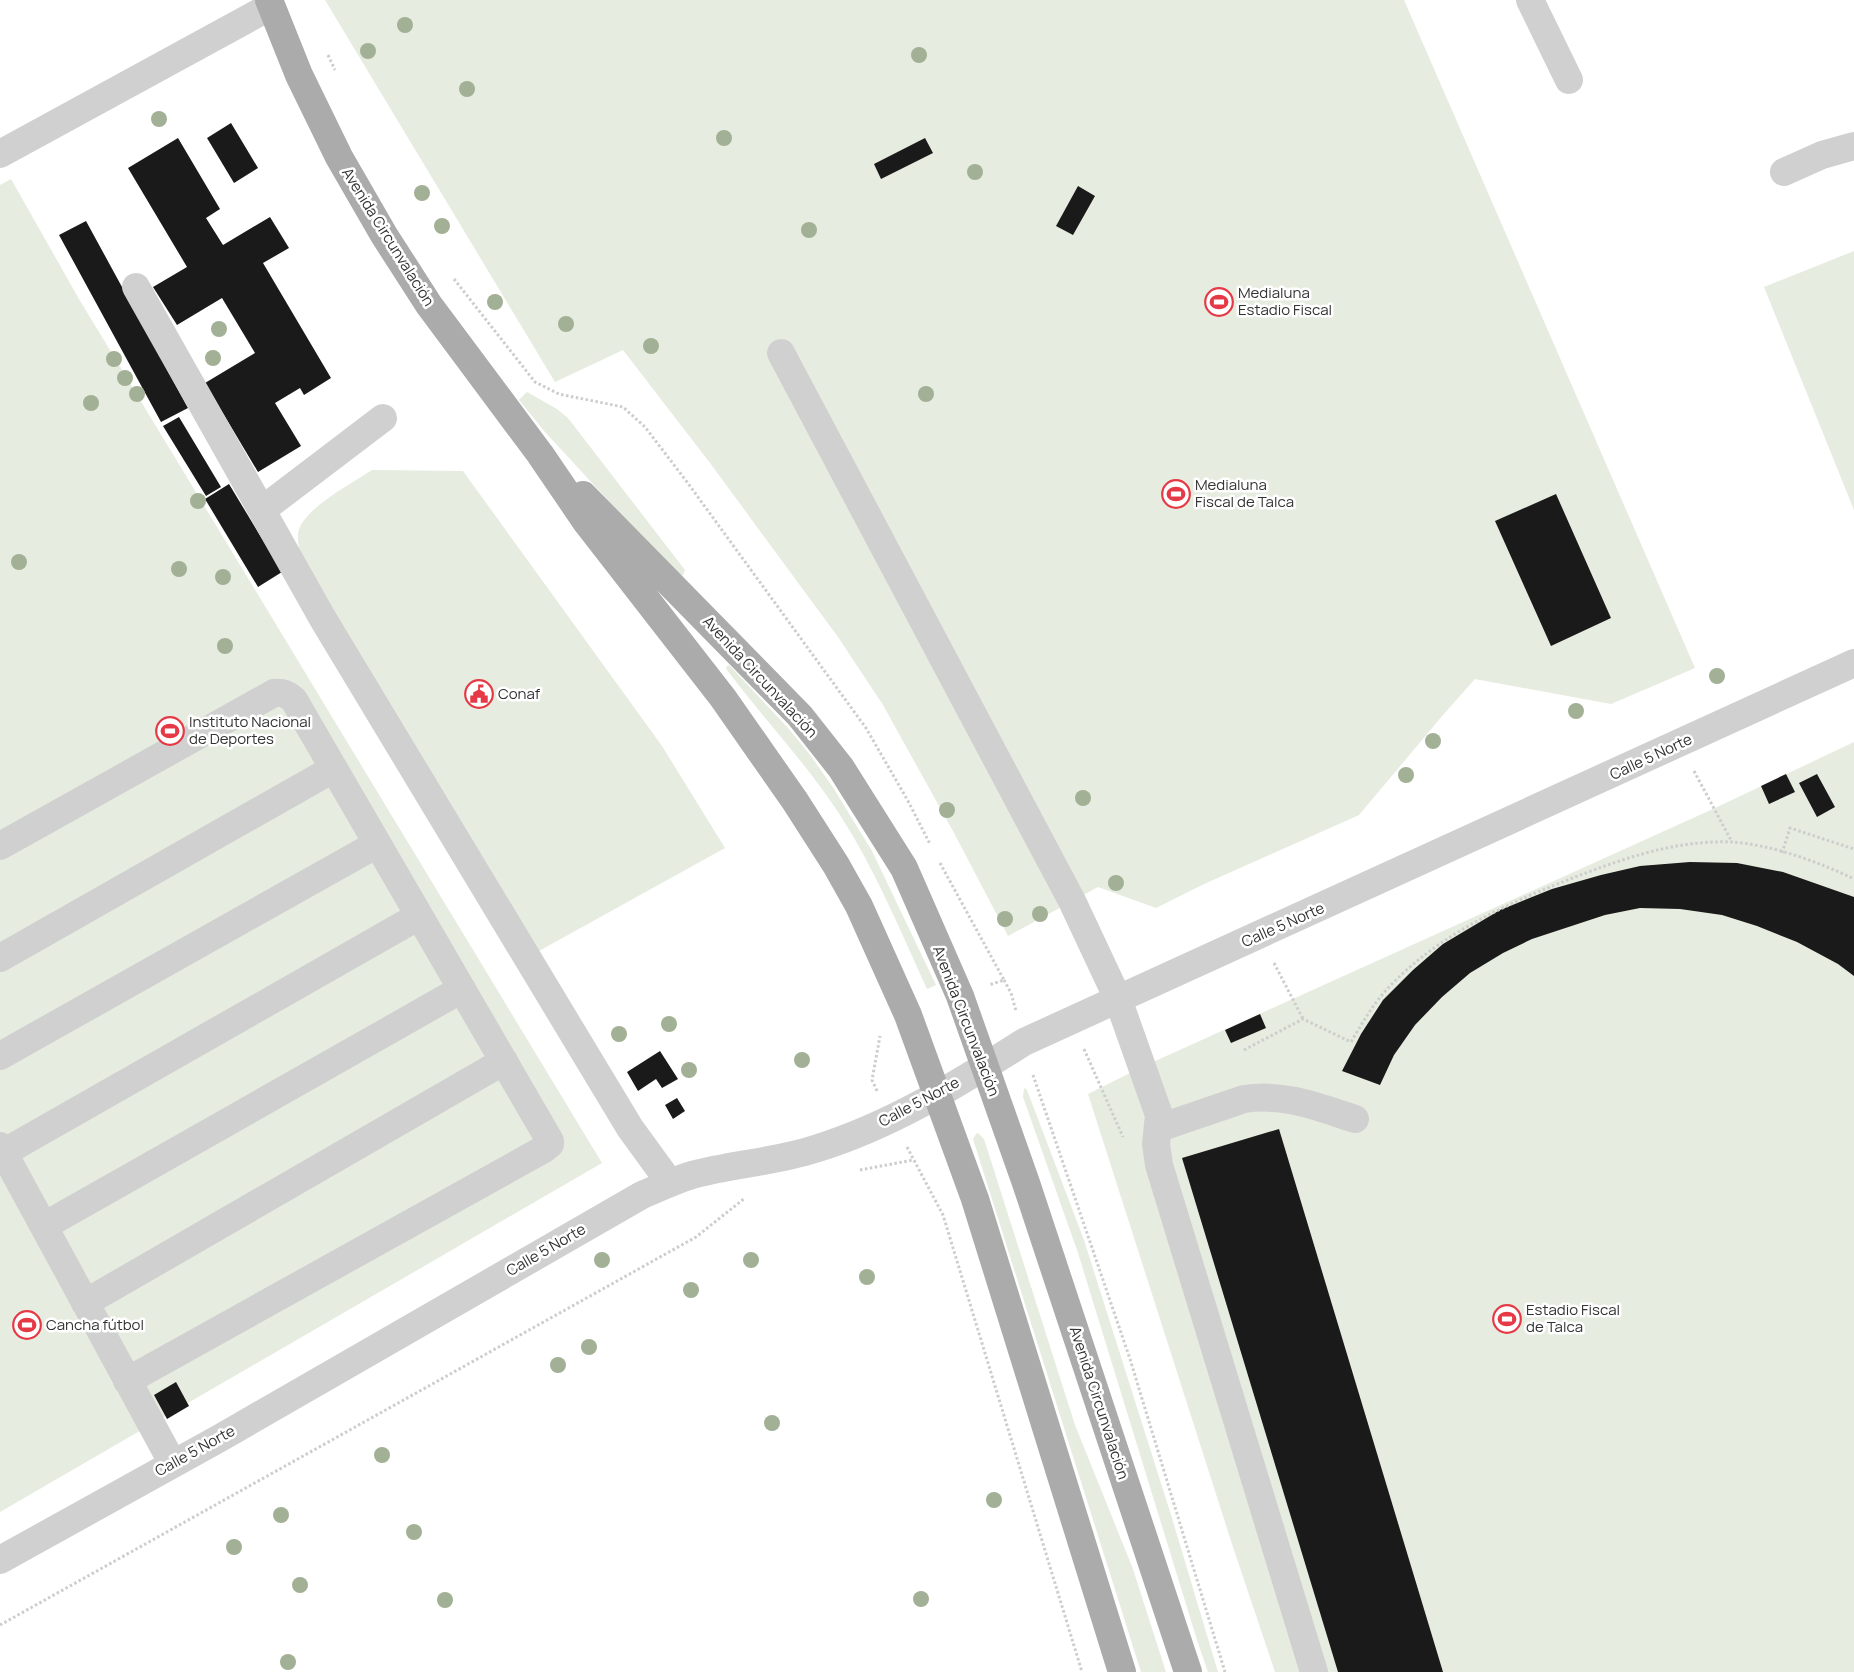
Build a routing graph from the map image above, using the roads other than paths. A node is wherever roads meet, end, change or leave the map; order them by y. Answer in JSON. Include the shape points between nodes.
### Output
{"nodes":[{"id":1,"x":1530,"y":0,"type":"edge"},
{"id":2,"x":270,"y":3,"type":"edge"},
{"id":3,"x":1570,"y":80,"type":"dead end"},
{"id":4,"x":1854,"y":146,"type":"edge"},
{"id":5,"x":0,"y":154,"type":"edge"},
{"id":6,"x":1784,"y":172,"type":"dead end"},
{"id":7,"x":136,"y":287,"type":"dead end"},
{"id":8,"x":781,"y":353,"type":"dead end"},
{"id":9,"x":383,"y":418,"type":"dead end"},
{"id":10,"x":540,"y":454,"type":"junction"},
{"id":11,"x":262,"y":510,"type":"junction"},
{"id":12,"x":1854,"y":663,"type":"edge"},
{"id":13,"x":333,"y":769,"type":"junction"},
{"id":14,"x":377,"y":844,"type":"junction"},
{"id":15,"x":0,"y":846,"type":"edge"},
{"id":16,"x":419,"y":916,"type":"junction"},
{"id":17,"x":0,"y":958,"type":"edge"},
{"id":18,"x":462,"y":989,"type":"junction"},
{"id":19,"x":1118,"y":1000,"type":"junction"},
{"id":20,"x":0,"y":1056,"type":"edge"},
{"id":21,"x":504,"y":1061,"type":"junction"},
{"id":22,"x":984,"y":1067,"type":"junction"},
{"id":23,"x":936,"y":1095,"type":"junction"},
{"id":24,"x":1355,"y":1119,"type":"dead end"},
{"id":25,"x":1159,"y":1128,"type":"junction"},
{"id":26,"x":2,"y":1150,"type":"edge"},
{"id":27,"x":670,"y":1183,"type":"junction"},
{"id":28,"x":44,"y":1226,"type":"junction"},
{"id":29,"x":85,"y":1303,"type":"junction"},
{"id":30,"x":128,"y":1381,"type":"junction"},
{"id":31,"x":173,"y":1464,"type":"junction"},
{"id":32,"x":0,"y":1560,"type":"edge"},
{"id":33,"x":1122,"y":1672,"type":"edge"},
{"id":34,"x":1188,"y":1672,"type":"edge"},
{"id":35,"x":1314,"y":1672,"type":"edge"}],
"edges":[{"from":1,"to":3,"type":"street"},
{"from":2,"to":5,"type":"street"},
{"from":2,"to":10,"type":"main road","name":"Avenida Circunvalación","via":[[339,157],[384,235],[429,305]]},
{"from":4,"to":6,"type":"street","via":[[1822,154]]},
{"from":7,"to":11,"type":"street"},
{"from":8,"to":19,"type":"street","via":[[1072,901]]},
{"from":9,"to":11,"type":"street"},
{"from":10,"to":22,"type":"main road","name":"Avenida Circunvalación","via":[[599,510],[820,740],[904,868],[960,996]]},
{"from":10,"to":23,"type":"main road","name":"Avenida Circunvalación","via":[[587,523],[723,698],[836,865],[859,906],[908,1015]]},
{"from":11,"to":27,"type":"street","via":[[323,619],[591,1066]]},
{"from":12,"to":19,"type":"street","name":"Calle 5 Norte"},
{"from":13,"to":14,"type":"street"},
{"from":13,"to":15,"type":"street","via":[[294,700],[287,694],[274,693]]},
{"from":13,"to":17,"type":"street"},
{"from":14,"to":16,"type":"street"},
{"from":14,"to":20,"type":"street"},
{"from":16,"to":18,"type":"street"},
{"from":16,"to":26,"type":"street"},
{"from":18,"to":21,"type":"street"},
{"from":18,"to":28,"type":"street"},
{"from":19,"to":22,"type":"street","name":"Calle 5 Norte","via":[[1024,1042]]},
{"from":19,"to":25,"type":"street","via":[[1159,1115]]},
{"from":21,"to":29,"type":"street"},
{"from":21,"to":30,"type":"street","via":[[548,1136],[547,1147]]},
{"from":22,"to":23,"type":"street","name":"Calle 5 Norte"},
{"from":22,"to":34,"type":"main road","name":"Avenida Circunvalación","via":[[1026,1182]]},
{"from":23,"to":27,"type":"street","name":"Calle 5 Norte","via":[[893,1119],[816,1149],[692,1175]]},
{"from":23,"to":33,"type":"main road","name":"Avenida Circunvalación","via":[[975,1199]]},
{"from":24,"to":25,"type":"street","via":[[1294,1099],[1259,1097],[1244,1099]]},
{"from":25,"to":35,"type":"street","via":[[1156,1144],[1159,1166]]},
{"from":26,"to":28,"type":"street"},
{"from":27,"to":31,"type":"street","name":"Calle 5 Norte","via":[[642,1195]]},
{"from":28,"to":29,"type":"street"},
{"from":29,"to":30,"type":"street"},
{"from":30,"to":31,"type":"street"},
{"from":31,"to":32,"type":"street","name":"Calle 5 Norte"}]}
